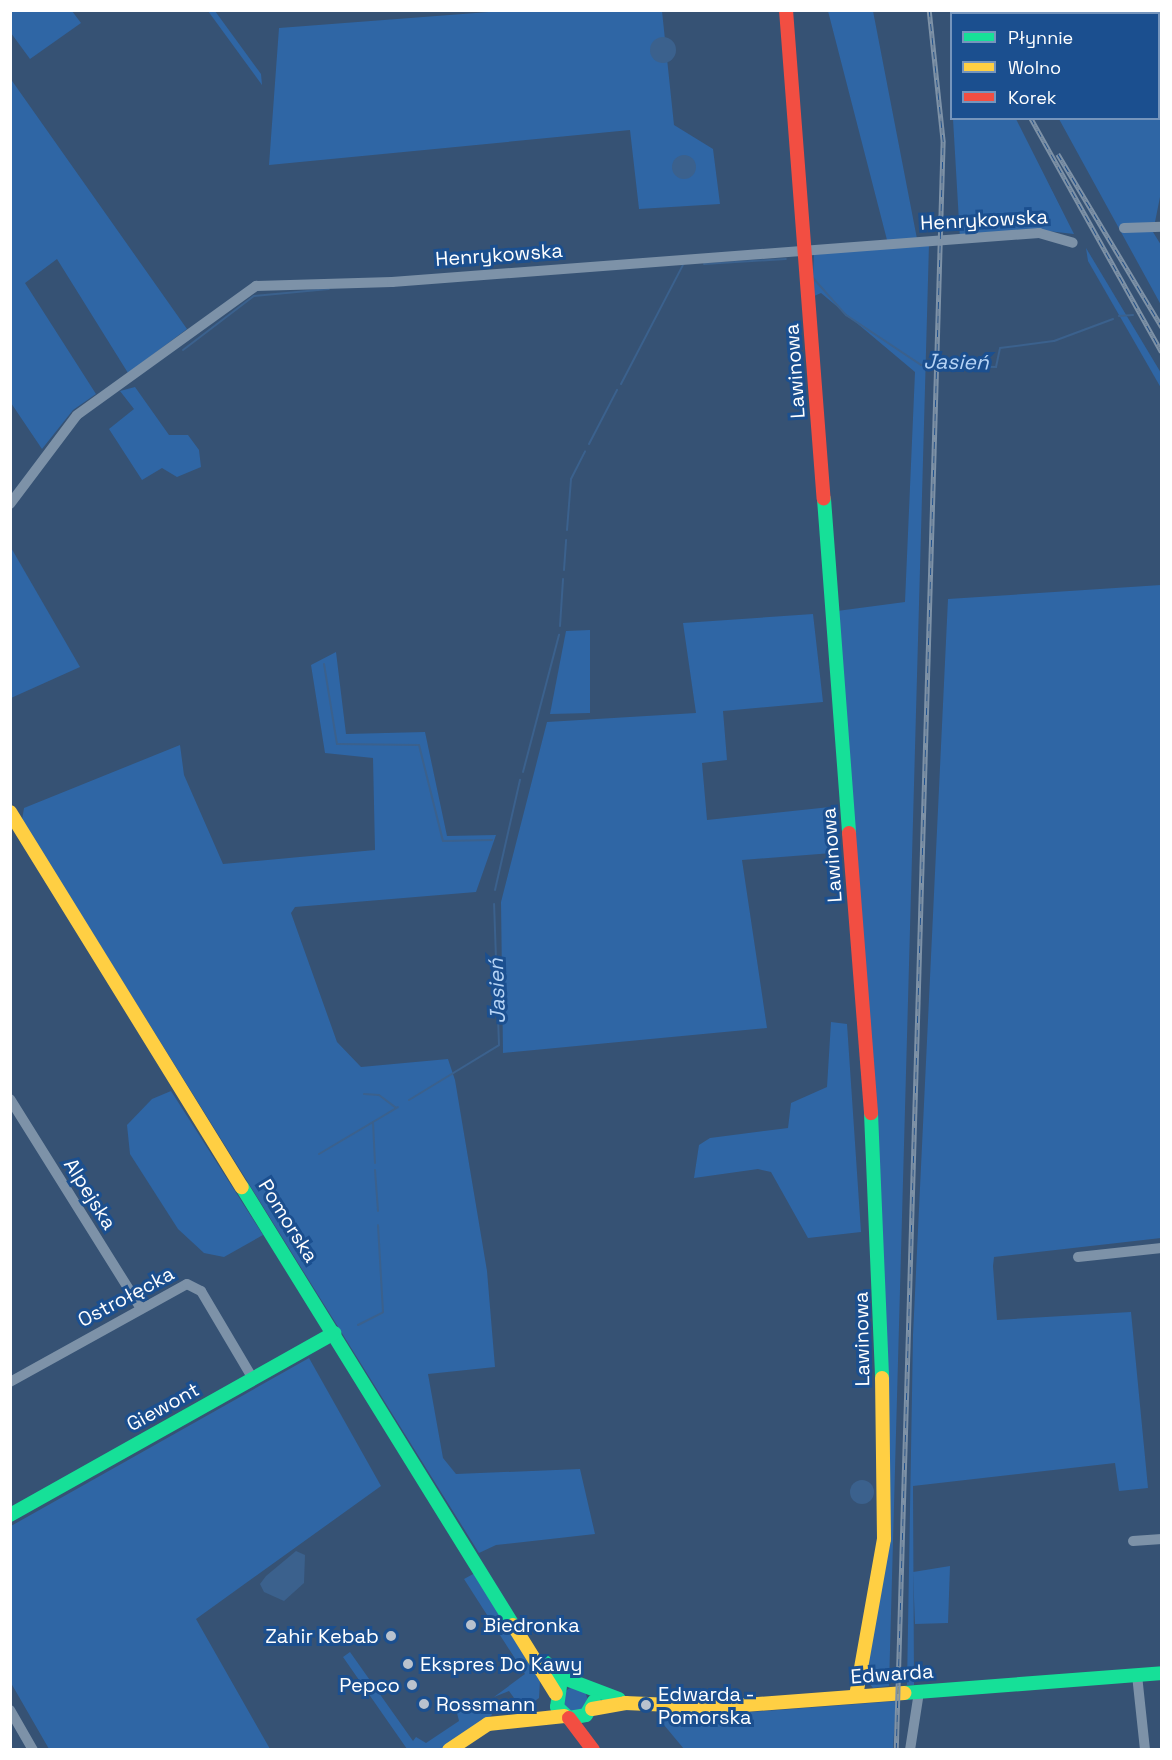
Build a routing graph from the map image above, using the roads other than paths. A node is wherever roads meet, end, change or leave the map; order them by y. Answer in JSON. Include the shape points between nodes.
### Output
{"nodes":[{"id":1,"x":786,"y":10,"type":"edge"},
{"id":2,"x":1161,"y":227,"type":"edge"},
{"id":3,"x":1124,"y":228,"type":"dead end"},
{"id":4,"x":1073,"y":243,"type":"dead end"},
{"id":5,"x":805,"y":249,"type":"junction"},
{"id":6,"x":10,"y":504,"type":"edge"},
{"id":7,"x":10,"y":812,"type":"edge"},
{"id":8,"x":10,"y":1099,"type":"edge"},
{"id":9,"x":1161,"y":1248,"type":"edge"},
{"id":10,"x":1078,"y":1257,"type":"dead end"},
{"id":11,"x":140,"y":1307,"type":"junction"},
{"id":12,"x":334,"y":1333,"type":"junction"},
{"id":13,"x":253,"y":1379,"type":"junction"},
{"id":14,"x":10,"y":1382,"type":"edge"},
{"id":15,"x":10,"y":1515,"type":"edge"},
{"id":16,"x":1161,"y":1539,"type":"edge"},
{"id":17,"x":1133,"y":1541,"type":"dead end"},
{"id":18,"x":533,"y":1651,"type":"junction"},
{"id":19,"x":1161,"y":1673,"type":"edge"},
{"id":20,"x":1137,"y":1675,"type":"junction"},
{"id":21,"x":571,"y":1680,"type":"junction"},
{"id":22,"x":591,"y":1688,"type":"junction"},
{"id":23,"x":919,"y":1692,"type":"junction"},
{"id":24,"x":555,"y":1696,"type":"junction"},
{"id":25,"x":856,"y":1696,"type":"junction"},
{"id":26,"x":626,"y":1703,"type":"junction"},
{"id":27,"x":10,"y":1710,"type":"edge"},
{"id":28,"x":591,"y":1710,"type":"junction"},
{"id":29,"x":526,"y":1717,"type":"junction"},
{"id":30,"x":567,"y":1717,"type":"junction"},
{"id":31,"x":33,"y":1749,"type":"edge"},
{"id":32,"x":449,"y":1749,"type":"edge"},
{"id":33,"x":595,"y":1749,"type":"edge"},
{"id":34,"x":910,"y":1749,"type":"edge"},
{"id":35,"x":1145,"y":1749,"type":"edge"}],
"edges":[{"from":1,"to":5,"type":"street","name":"Lawinowa"},
{"from":2,"to":3,"type":"street"},
{"from":4,"to":5,"type":"street","name":"Henrykowska","via":[[1039,233]]},
{"from":5,"to":6,"type":"street","name":"Henrykowska","via":[[392,282],[256,286],[77,415]]},
{"from":5,"to":25,"type":"street","name":"Lawinowa","via":[[880,1233],[884,1539]]},
{"from":7,"to":12,"type":"street","name":"Pomorska"},
{"from":8,"to":11,"type":"street","name":"Alpejska"},
{"from":9,"to":10,"type":"street"},
{"from":11,"to":13,"type":"street","name":"Ostrołęcka","via":[[187,1284],[198,1287]]},
{"from":11,"to":14,"type":"street","name":"Ostrołęcka"},
{"from":12,"to":13,"type":"street","name":"Giewont"},
{"from":12,"to":18,"type":"street","name":"Pomorska"},
{"from":13,"to":15,"type":"street","name":"Giewont"},
{"from":16,"to":17,"type":"street"},
{"from":18,"to":21,"type":"street","name":"Pomorska","via":[[561,1677]]},
{"from":18,"to":24,"type":"street","name":"Pomorska"},
{"from":19,"to":20,"type":"street","name":"Edwarda"},
{"from":20,"to":23,"type":"street","name":"Edwarda"},
{"from":20,"to":35,"type":"street"},
{"from":21,"to":22,"type":"street"},
{"from":21,"to":24,"type":"street"},
{"from":22,"to":26,"type":"street","name":"Edwarda"},
{"from":22,"to":28,"type":"street"},
{"from":23,"to":25,"type":"street","name":"Edwarda"},
{"from":23,"to":34,"type":"street"},
{"from":24,"to":29,"type":"street"},
{"from":24,"to":30,"type":"street"},
{"from":25,"to":26,"type":"street","name":"Edwarda","via":[[718,1707]]},
{"from":26,"to":28,"type":"street","name":"Edwarda"},
{"from":27,"to":31,"type":"street"},
{"from":28,"to":30,"type":"street"},
{"from":28,"to":33,"type":"street"},
{"from":29,"to":30,"type":"street"},
{"from":29,"to":32,"type":"street","via":[[481,1726]]},
{"from":30,"to":33,"type":"street"}]}
